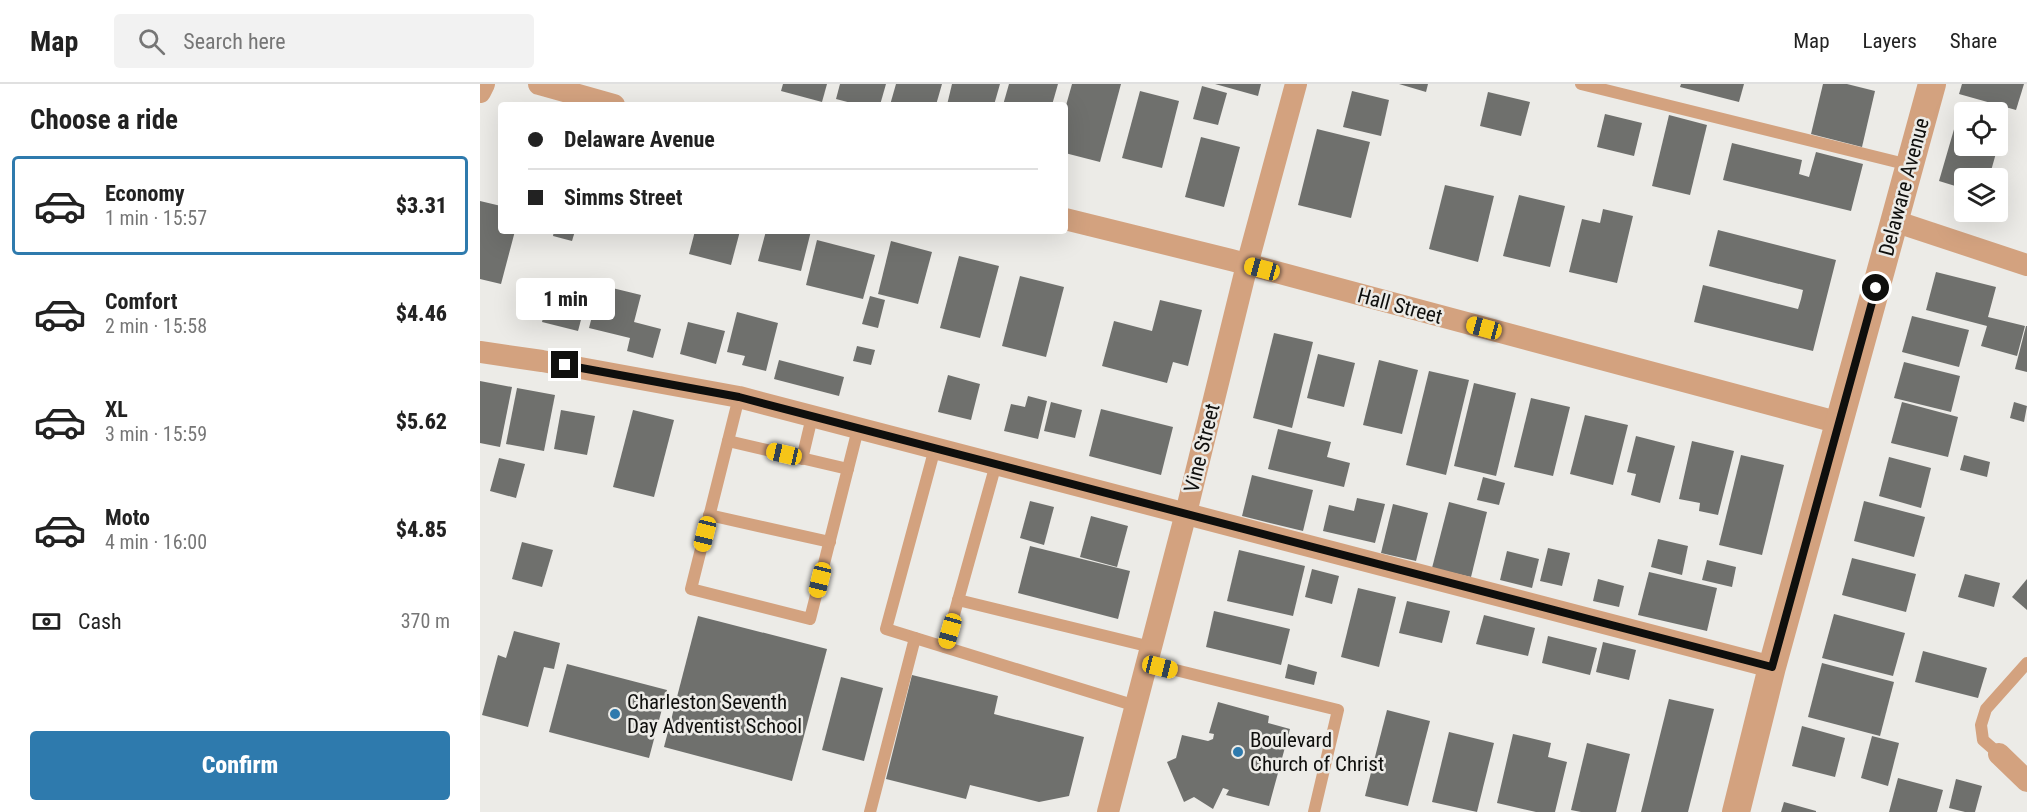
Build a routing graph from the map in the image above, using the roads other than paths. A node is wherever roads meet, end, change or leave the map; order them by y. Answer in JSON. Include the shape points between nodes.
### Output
{"nodes":[{"id":1,"x":484,"y":84,"type":"edge"},
{"id":2,"x":539,"y":84,"type":"edge"},
{"id":3,"x":1296,"y":84,"type":"edge"},
{"id":4,"x":1581,"y":84,"type":"edge"},
{"id":5,"x":1932,"y":84,"type":"edge"},
{"id":6,"x":579,"y":90,"type":"edge"},
{"id":7,"x":480,"y":92,"type":"edge"},
{"id":8,"x":607,"y":102,"type":"edge"},
{"id":9,"x":1910,"y":165,"type":"junction"},
{"id":10,"x":1068,"y":220,"type":"edge"},
{"id":11,"x":1894,"y":221,"type":"junction"},
{"id":12,"x":1247,"y":265,"type":"junction"},
{"id":13,"x":2027,"y":265,"type":"edge"},
{"id":14,"x":480,"y":352,"type":"edge"},
{"id":15,"x":739,"y":397,"type":"junction"},
{"id":16,"x":813,"y":417,"type":"junction"},
{"id":17,"x":1840,"y":423,"type":"junction"},
{"id":18,"x":858,"y":429,"type":"junction"},
{"id":19,"x":728,"y":441,"type":"junction"},
{"id":20,"x":935,"y":448,"type":"junction"},
{"id":21,"x":802,"y":459,"type":"junction"},
{"id":22,"x":996,"y":464,"type":"junction"},
{"id":23,"x":848,"y":469,"type":"junction"},
{"id":24,"x":1186,"y":513,"type":"junction"},
{"id":25,"x":710,"y":515,"type":"junction"},
{"id":26,"x":830,"y":542,"type":"junction"},
{"id":27,"x":958,"y":600,"type":"junction"},
{"id":28,"x":915,"y":638,"type":"junction"},
{"id":29,"x":945,"y":647,"type":"junction"},
{"id":30,"x":1149,"y":655,"type":"junction"},
{"id":31,"x":2027,"y":663,"type":"edge"},
{"id":32,"x":1772,"y":667,"type":"junction"},
{"id":33,"x":1136,"y":705,"type":"junction"},
{"id":34,"x":1999,"y":754,"type":"joint"},
{"id":35,"x":2027,"y":781,"type":"edge"},
{"id":36,"x":870,"y":812,"type":"edge"},
{"id":37,"x":1108,"y":812,"type":"edge"},
{"id":38,"x":1314,"y":812,"type":"edge"},
{"id":39,"x":1736,"y":812,"type":"edge"}],
"edges":[{"from":1,"to":7,"type":"street"},
{"from":2,"to":6,"type":"street"},
{"from":3,"to":12,"type":"street","name":"Vine Street"},
{"from":4,"to":9,"type":"lane"},
{"from":5,"to":9,"type":"street","name":"Delaware Avenue"},
{"from":6,"to":8,"type":"street"},
{"from":9,"to":11,"type":"street","name":"Delaware Avenue"},
{"from":10,"to":12,"type":"street","name":"Hall Street"},
{"from":11,"to":13,"type":"street"},
{"from":11,"to":17,"type":"street","name":"Delaware Avenue"},
{"from":12,"to":17,"type":"street","name":"Hall Street"},
{"from":12,"to":24,"type":"street","name":"Vine Street"},
{"from":14,"to":15,"type":"street"},
{"from":15,"to":16,"type":"street"},
{"from":15,"to":19,"type":"lane"},
{"from":16,"to":18,"type":"street"},
{"from":16,"to":21,"type":"lane"},
{"from":17,"to":32,"type":"street","name":"Delaware Avenue"},
{"from":18,"to":20,"type":"street"},
{"from":18,"to":23,"type":"lane"},
{"from":19,"to":21,"type":"lane"},
{"from":19,"to":25,"type":"lane"},
{"from":20,"to":22,"type":"street"},
{"from":20,"to":28,"type":"lane","via":[[886,629]]},
{"from":21,"to":23,"type":"lane"},
{"from":22,"to":24,"type":"street"},
{"from":22,"to":27,"type":"lane"},
{"from":23,"to":26,"type":"lane"},
{"from":24,"to":30,"type":"street","name":"Vine Street"},
{"from":24,"to":32,"type":"street"},
{"from":25,"to":26,"type":"lane"},
{"from":25,"to":26,"type":"lane","via":[[691,589],[810,619]]},
{"from":27,"to":29,"type":"lane"},
{"from":27,"to":30,"type":"lane"},
{"from":28,"to":29,"type":"lane"},
{"from":28,"to":36,"type":"lane"},
{"from":29,"to":33,"type":"lane"},
{"from":30,"to":33,"type":"street","name":"Vine Street"},
{"from":30,"to":38,"type":"lane","via":[[1338,710]]},
{"from":31,"to":34,"type":"lane","via":[[1986,709],[1981,725],[1983,740]]},
{"from":32,"to":39,"type":"street","name":"Delaware Avenue"},
{"from":33,"to":37,"type":"street","name":"Vine Street"},
{"from":34,"to":35,"type":"street"}]}
